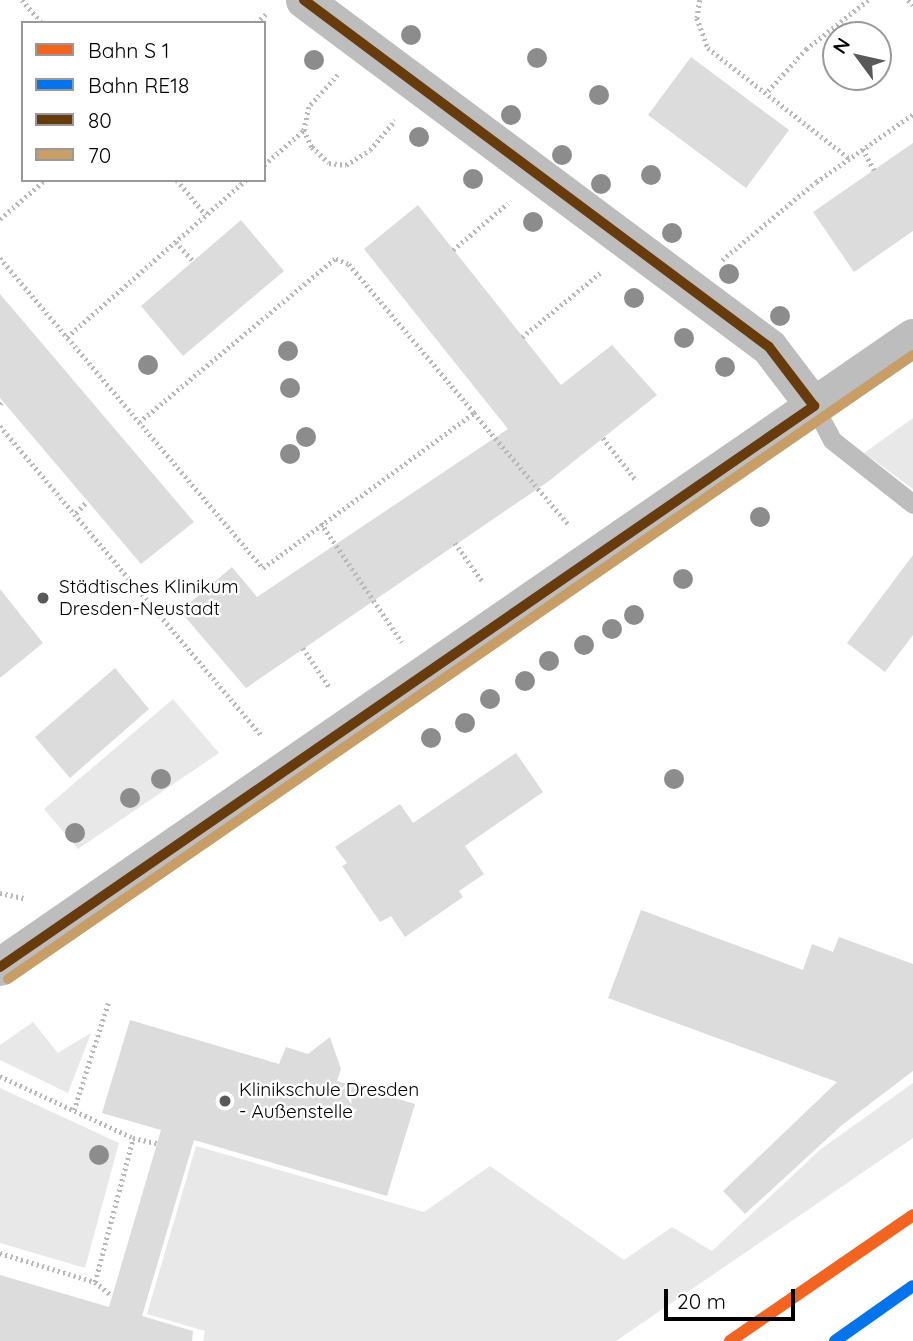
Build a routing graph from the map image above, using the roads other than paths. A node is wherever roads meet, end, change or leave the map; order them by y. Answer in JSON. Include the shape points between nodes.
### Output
{"nodes":[{"id":1,"x":304,"y":0,"type":"edge"},
{"id":2,"x":913,"y":338,"type":"edge"},
{"id":3,"x":814,"y":406,"type":"junction"},
{"id":4,"x":913,"y":504,"type":"edge"},
{"id":5,"x":0,"y":967,"type":"edge"}],
"edges":[{"from":1,"to":3,"type":"street","via":[[769,347]]},
{"from":2,"to":3,"type":"street"},
{"from":3,"to":4,"type":"lane","via":[[832,440]]},
{"from":3,"to":5,"type":"street"}]}
